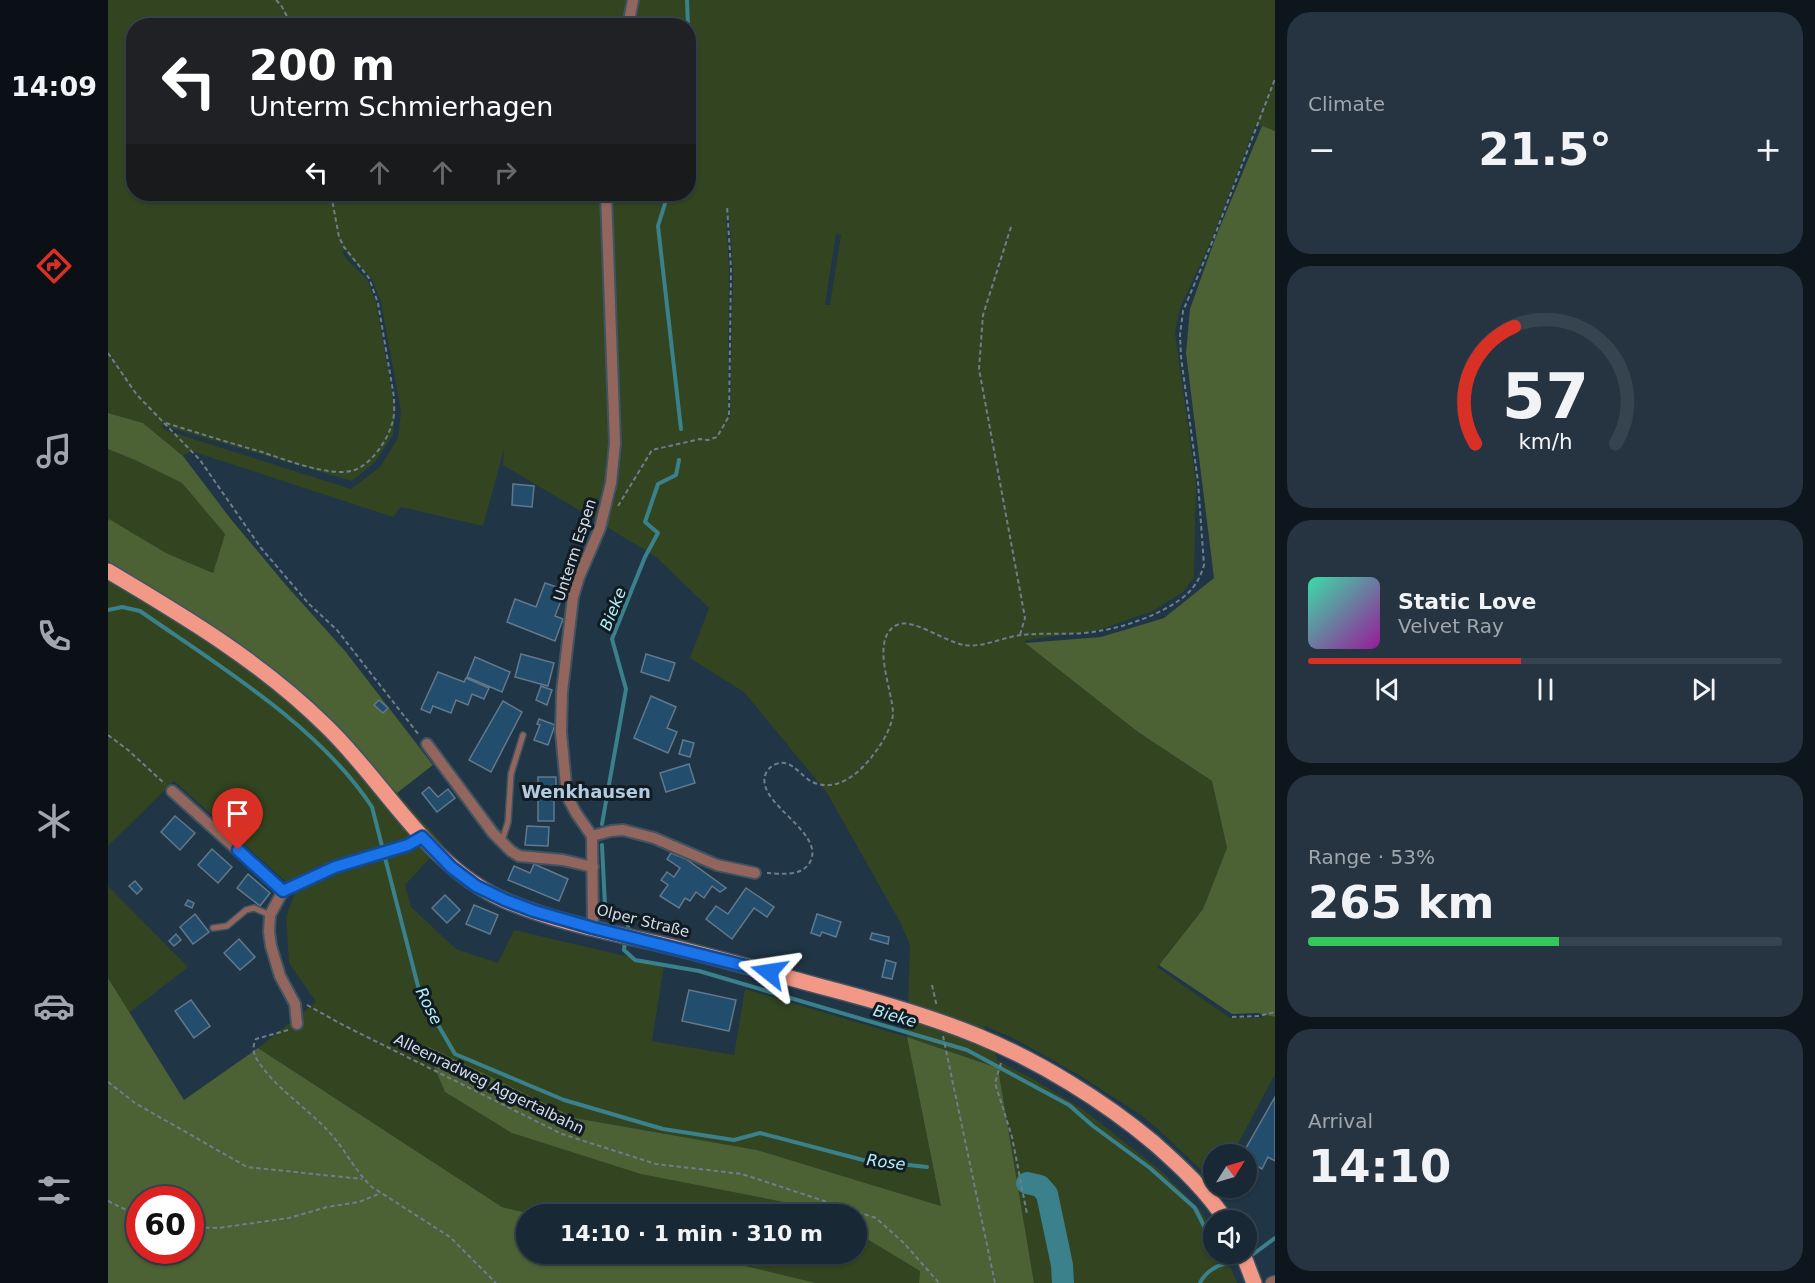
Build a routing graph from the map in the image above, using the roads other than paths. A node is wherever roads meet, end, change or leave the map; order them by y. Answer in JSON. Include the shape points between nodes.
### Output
{"nodes":[{"id":1,"x":633,"y":0,"type":"edge"},
{"id":2,"x":630,"y":18,"type":"edge"},
{"id":3,"x":606,"y":201,"type":"edge"},
{"id":4,"x":108,"y":571,"type":"edge"},
{"id":5,"x":523,"y":735,"type":"dead end"},
{"id":6,"x":427,"y":744,"type":"road end"},
{"id":7,"x":172,"y":791,"type":"road end"},
{"id":8,"x":592,"y":836,"type":"junction"},
{"id":9,"x":422,"y":837,"type":"junction"},
{"id":10,"x":502,"y":843,"type":"junction"},
{"id":11,"x":593,"y":867,"type":"junction"},
{"id":12,"x":755,"y":873,"type":"road end"},
{"id":13,"x":283,"y":891,"type":"junction"},
{"id":14,"x":270,"y":915,"type":"junction"},
{"id":15,"x":213,"y":928,"type":"dead end"},
{"id":16,"x":593,"y":928,"type":"junction"},
{"id":17,"x":297,"y":1024,"type":"road end"},
{"id":18,"x":1219,"y":1210,"type":"edge"},
{"id":19,"x":1247,"y":1264,"type":"edge"},
{"id":20,"x":1254,"y":1283,"type":"edge"}],
"edges":[{"from":1,"to":2,"type":"street"},
{"from":3,"to":8,"type":"street","name":"Unterm Espen","via":[[615,443],[611,483],[600,528],[573,597],[561,732],[567,796]]},
{"from":4,"to":9,"type":"main road","name":"Olper Straße","via":[[235,650],[284,688],[326,725]]},
{"from":5,"to":10,"type":"lane","via":[[511,774],[508,822]]},
{"from":6,"to":10,"type":"street"},
{"from":7,"to":13,"type":"street"},
{"from":8,"to":11,"type":"street"},
{"from":8,"to":12,"type":"street","via":[[623,831],[654,838],[717,865]]},
{"from":9,"to":13,"type":"street"},
{"from":9,"to":16,"type":"main road","name":"Olper Straße","via":[[476,886],[534,911]]},
{"from":10,"to":11,"type":"street","via":[[519,856]]},
{"from":11,"to":16,"type":"street"},
{"from":13,"to":14,"type":"street"},
{"from":14,"to":15,"type":"lane","via":[[254,908],[227,926]]},
{"from":14,"to":17,"type":"street","via":[[271,946],[297,1012]]},
{"from":16,"to":18,"type":"main road","name":"Olper Straße","via":[[875,1001],[978,1036],[1039,1066],[1126,1120],[1172,1158]]},
{"from":19,"to":20,"type":"main road"}]}
